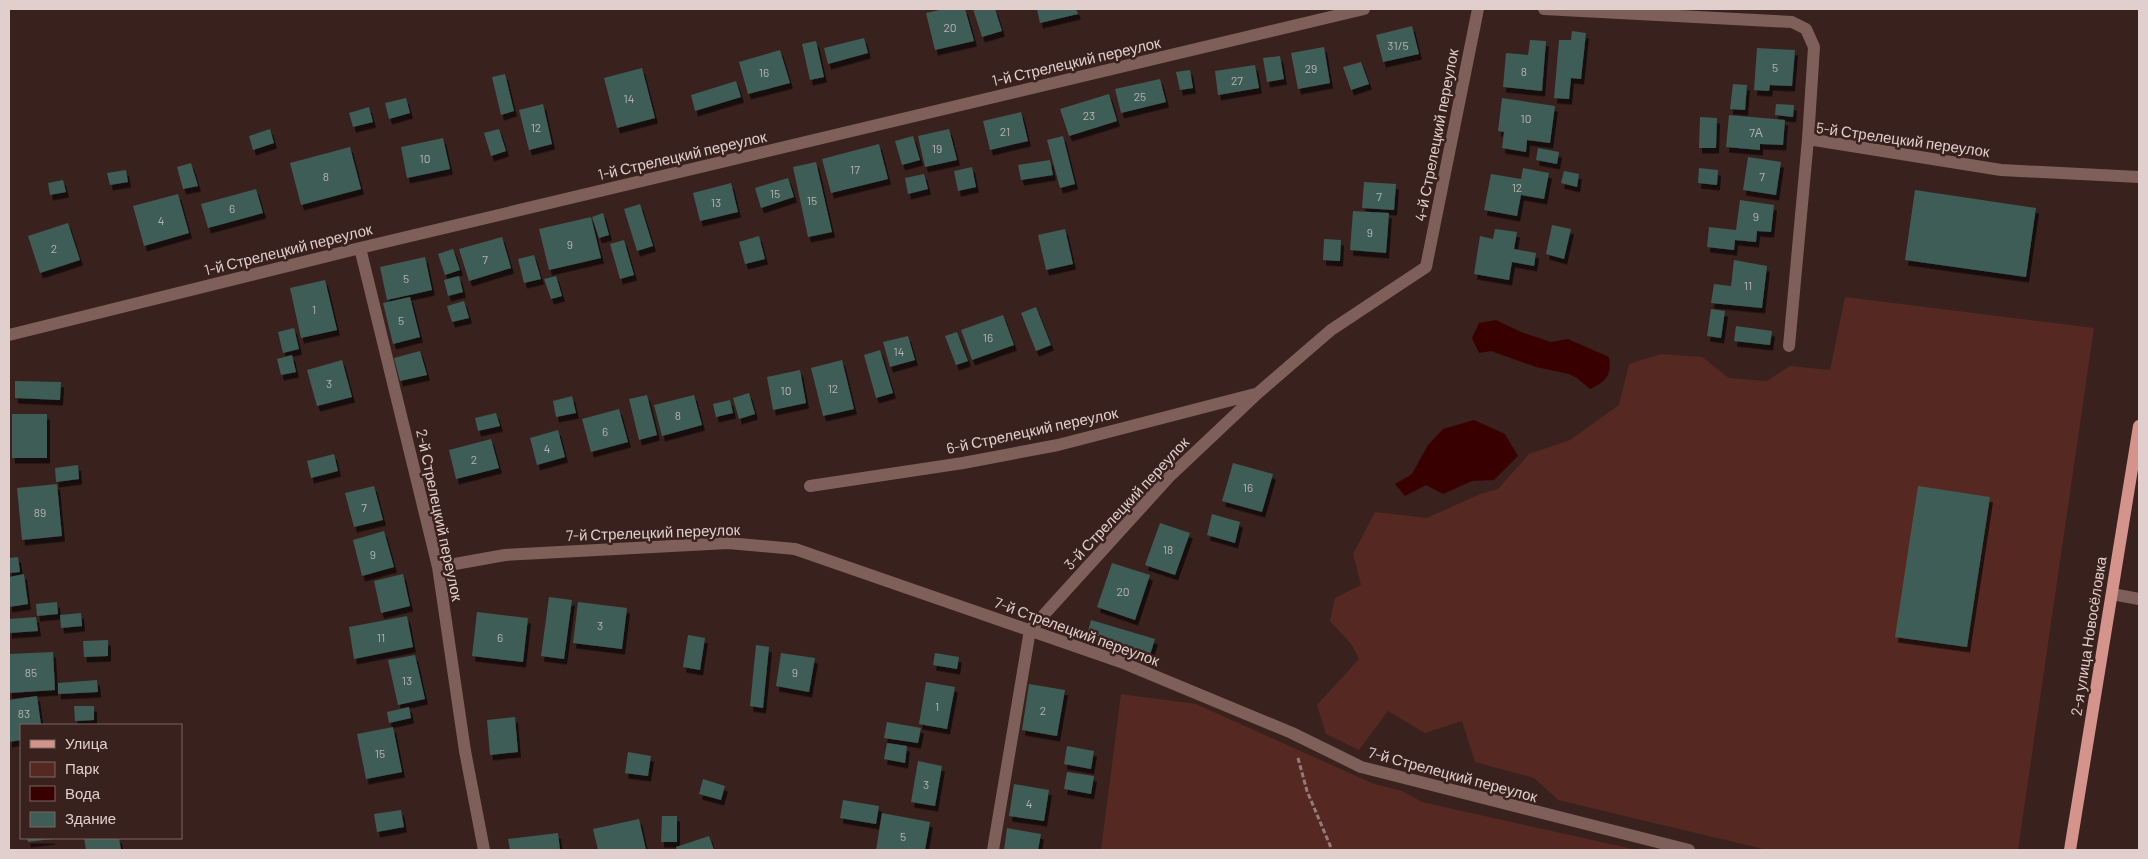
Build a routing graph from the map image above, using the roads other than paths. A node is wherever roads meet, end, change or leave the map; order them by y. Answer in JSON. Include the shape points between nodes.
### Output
{"nodes":[{"id":1,"x":1364,"y":9,"type":"edge"},
{"id":2,"x":1478,"y":9,"type":"edge"},
{"id":3,"x":1544,"y":9,"type":"edge"},
{"id":4,"x":1808,"y":139,"type":"junction"},
{"id":5,"x":2139,"y":177,"type":"edge"},
{"id":6,"x":360,"y":248,"type":"junction"},
{"id":7,"x":1426,"y":268,"type":"joint"},
{"id":8,"x":9,"y":334,"type":"edge"},
{"id":9,"x":1789,"y":346,"type":"dead end"},
{"id":10,"x":1258,"y":393,"type":"junction"},
{"id":11,"x":2139,"y":426,"type":"edge"},
{"id":12,"x":2138,"y":443,"type":"edge"},
{"id":13,"x":810,"y":486,"type":"dead end"},
{"id":14,"x":438,"y":567,"type":"junction"},
{"id":15,"x":2112,"y":594,"type":"junction"},
{"id":16,"x":2139,"y":599,"type":"edge"},
{"id":17,"x":1030,"y":630,"type":"junction"},
{"id":18,"x":484,"y":850,"type":"edge"},
{"id":19,"x":994,"y":850,"type":"edge"},
{"id":20,"x":1688,"y":850,"type":"edge"},
{"id":21,"x":2070,"y":850,"type":"edge"}],
"edges":[{"from":1,"to":6,"type":"street","name":"1-й Стрелецкий переулок"},
{"from":2,"to":7,"type":"street","name":"4-й Стрелецкий переулок"},
{"from":3,"to":4,"type":"street","via":[[1792,22],[1806,29],[1814,47]]},
{"from":4,"to":5,"type":"street","name":"5-й Стрелецкий переулок","via":[[2001,170]]},
{"from":4,"to":9,"type":"street","name":"5-й Стрелецкий переулок"},
{"from":6,"to":8,"type":"street","name":"1-й Стрелецкий переулок"},
{"from":6,"to":14,"type":"street","name":"2-й Стрелецкий переулок"},
{"from":7,"to":10,"type":"street","name":"3-й Стрелецкий переулок","via":[[1331,330]]},
{"from":10,"to":13,"type":"street","name":"6-й Стрелецкий переулок","via":[[1058,445]]},
{"from":10,"to":17,"type":"street","name":"3-й Стрелецкий переулок","via":[[1169,478]]},
{"from":11,"to":12,"type":"main road","name":"2-я улица Новосёловка"},
{"from":12,"to":15,"type":"main road","name":"2-я улица Новосёловка"},
{"from":14,"to":17,"type":"street","name":"7-й Стрелецкий переулок","via":[[505,555],[728,543],[795,549]]},
{"from":14,"to":18,"type":"street","name":"2-й Стрелецкий переулок","via":[[465,751]]},
{"from":15,"to":16,"type":"street"},
{"from":15,"to":21,"type":"main road","name":"2-я улица Новосёловка"},
{"from":17,"to":19,"type":"street"},
{"from":17,"to":20,"type":"street","name":"7-й Стрелецкий переулок","via":[[1121,662],[1292,733],[1361,767]]}]}
